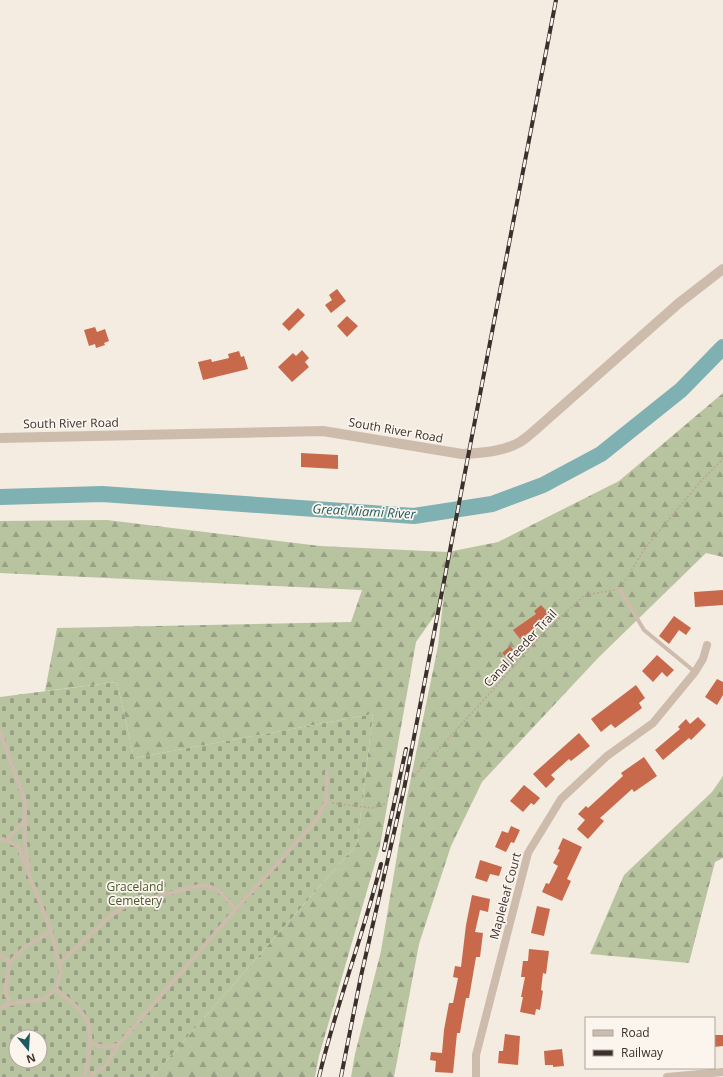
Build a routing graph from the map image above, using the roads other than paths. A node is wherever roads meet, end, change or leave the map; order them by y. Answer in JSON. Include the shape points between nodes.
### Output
{"nodes":[{"id":1,"x":723,"y":269,"type":"edge"},
{"id":2,"x":0,"y":438,"type":"edge"},
{"id":3,"x":620,"y":590,"type":"road end"},
{"id":4,"x":707,"y":645,"type":"dead end"},
{"id":5,"x":695,"y":672,"type":"junction"},
{"id":6,"x":0,"y":731,"type":"edge"},
{"id":7,"x":327,"y":772,"type":"dead end"},
{"id":8,"x":24,"y":821,"type":"junction"},
{"id":9,"x":0,"y":839,"type":"edge"},
{"id":10,"x":7,"y":840,"type":"junction"},
{"id":11,"x":30,"y":878,"type":"junction"},
{"id":12,"x":236,"y":909,"type":"junction"},
{"id":13,"x":51,"y":931,"type":"junction"},
{"id":14,"x":0,"y":955,"type":"edge"},
{"id":15,"x":10,"y":962,"type":"junction"},
{"id":16,"x":60,"y":963,"type":"junction"},
{"id":17,"x":56,"y":989,"type":"junction"},
{"id":18,"x":10,"y":1004,"type":"junction"},
{"id":19,"x":0,"y":1008,"type":"edge"},
{"id":20,"x":90,"y":1044,"type":"junction"},
{"id":21,"x":118,"y":1045,"type":"junction"},
{"id":22,"x":723,"y":1072,"type":"edge"},
{"id":23,"x":84,"y":1077,"type":"edge"},
{"id":24,"x":89,"y":1077,"type":"edge"},
{"id":25,"x":476,"y":1077,"type":"edge"},
{"id":26,"x":666,"y":1077,"type":"edge"}],
"edges":[{"from":1,"to":2,"type":"street","name":"South River Road","via":[[679,303],[520,442],[502,449],[462,454],[323,431]]},
{"from":3,"to":5,"type":"lane","via":[[644,630]]},
{"from":4,"to":5,"type":"street","name":"Mapleleaf Court","via":[[703,659]]},
{"from":5,"to":25,"type":"street","name":"Mapleleaf Court","via":[[653,723],[607,756],[561,799],[528,853],[476,1055]]},
{"from":6,"to":8,"type":"lane","via":[[25,802]]},
{"from":7,"to":12,"type":"lane","via":[[326,802],[315,822]]},
{"from":8,"to":10,"type":"lane"},
{"from":8,"to":11,"type":"lane"},
{"from":9,"to":10,"type":"lane"},
{"from":10,"to":11,"type":"lane","via":[[18,846]]},
{"from":11,"to":13,"type":"lane"},
{"from":12,"to":16,"type":"lane","via":[[217,889],[203,885],[130,903],[110,916]]},
{"from":12,"to":21,"type":"lane"},
{"from":13,"to":15,"type":"lane","via":[[24,948]]},
{"from":13,"to":16,"type":"lane"},
{"from":14,"to":15,"type":"lane"},
{"from":15,"to":18,"type":"lane","via":[[5,991]]},
{"from":16,"to":17,"type":"lane","via":[[62,971]]},
{"from":17,"to":18,"type":"lane","via":[[44,999]]},
{"from":17,"to":20,"type":"lane","via":[[82,1012],[88,1021]]},
{"from":18,"to":19,"type":"lane"},
{"from":20,"to":21,"type":"lane","via":[[105,1047]]},
{"from":20,"to":23,"type":"lane"},
{"from":21,"to":24,"type":"lane","via":[[107,1064]]},
{"from":22,"to":26,"type":"street"}]}
